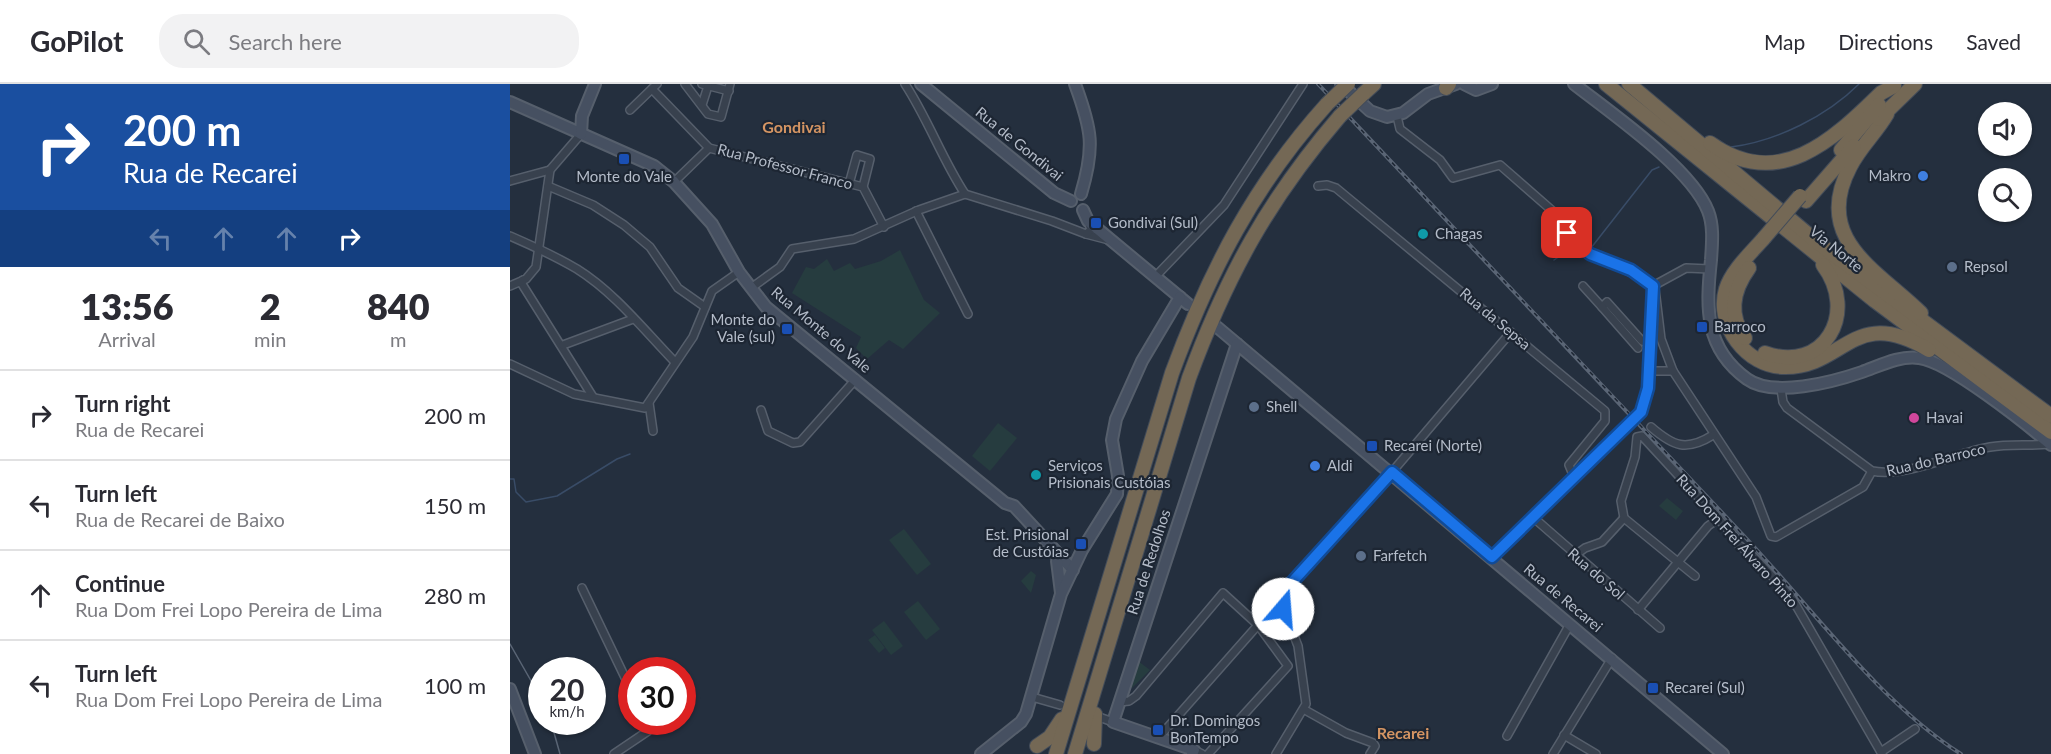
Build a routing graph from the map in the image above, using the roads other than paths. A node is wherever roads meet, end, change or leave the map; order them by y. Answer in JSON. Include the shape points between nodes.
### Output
{"nodes":[{"id":1,"x":595,"y":84,"type":"edge"},
{"id":2,"x":685,"y":84,"type":"edge"},
{"id":3,"x":904,"y":84,"type":"edge"},
{"id":4,"x":921,"y":84,"type":"edge"},
{"id":5,"x":1075,"y":84,"type":"edge"},
{"id":6,"x":1303,"y":84,"type":"edge"},
{"id":7,"x":1341,"y":84,"type":"edge"},
{"id":8,"x":1348,"y":84,"type":"edge"},
{"id":9,"x":1492,"y":84,"type":"edge"},
{"id":10,"x":1574,"y":84,"type":"edge"},
{"id":11,"x":1606,"y":84,"type":"edge"},
{"id":12,"x":1629,"y":84,"type":"edge"},
{"id":13,"x":1915,"y":84,"type":"edge"},
{"id":14,"x":705,"y":85,"type":"edge"},
{"id":15,"x":1450,"y":85,"type":"edge"},
{"id":16,"x":1894,"y":85,"type":"edge"},
{"id":17,"x":655,"y":86,"type":"edge"},
{"id":18,"x":1467,"y":86,"type":"edge"},
{"id":19,"x":729,"y":87,"type":"edge"},
{"id":20,"x":1368,"y":89,"type":"edge"},
{"id":21,"x":510,"y":102,"type":"edge"},
{"id":22,"x":702,"y":105,"type":"junction"},
{"id":23,"x":630,"y":110,"type":"dead end"},
{"id":24,"x":1887,"y":114,"type":"junction"},
{"id":25,"x":1397,"y":116,"type":"junction"},
{"id":26,"x":1682,"y":127,"type":"junction"},
{"id":27,"x":581,"y":134,"type":"junction"},
{"id":28,"x":709,"y":148,"type":"junction"},
{"id":29,"x":550,"y":170,"type":"junction"},
{"id":30,"x":510,"y":181,"type":"edge"},
{"id":31,"x":674,"y":182,"type":"junction"},
{"id":32,"x":849,"y":184,"type":"junction"},
{"id":33,"x":549,"y":186,"type":"junction"},
{"id":34,"x":1318,"y":186,"type":"dead end"},
{"id":35,"x":863,"y":187,"type":"junction"},
{"id":36,"x":965,"y":194,"type":"junction"},
{"id":37,"x":1081,"y":194,"type":"junction"},
{"id":38,"x":1803,"y":199,"type":"junction"},
{"id":39,"x":1071,"y":201,"type":"junction"},
{"id":40,"x":1083,"y":210,"type":"junction"},
{"id":41,"x":916,"y":211,"type":"junction"},
{"id":42,"x":1088,"y":221,"type":"junction"},
{"id":43,"x":884,"y":227,"type":"junction"},
{"id":44,"x":1086,"y":234,"type":"junction"},
{"id":45,"x":510,"y":236,"type":"edge"},
{"id":46,"x":1111,"y":240,"type":"junction"},
{"id":47,"x":1767,"y":240,"type":"junction"},
{"id":48,"x":540,"y":249,"type":"junction"},
{"id":49,"x":1810,"y":249,"type":"junction"},
{"id":50,"x":1710,"y":269,"type":"junction"},
{"id":51,"x":739,"y":272,"type":"junction"},
{"id":52,"x":1155,"y":277,"type":"junction"},
{"id":53,"x":523,"y":280,"type":"junction"},
{"id":54,"x":510,"y":286,"type":"edge"},
{"id":55,"x":1583,"y":286,"type":"dead end"},
{"id":56,"x":1653,"y":286,"type":"junction"},
{"id":57,"x":751,"y":288,"type":"junction"},
{"id":58,"x":705,"y":307,"type":"junction"},
{"id":59,"x":968,"y":314,"type":"dead end"},
{"id":60,"x":633,"y":319,"type":"junction"},
{"id":61,"x":1217,"y":327,"type":"dead end"},
{"id":62,"x":1626,"y":329,"type":"junction"},
{"id":63,"x":1511,"y":332,"type":"junction"},
{"id":64,"x":1237,"y":344,"type":"junction"},
{"id":65,"x":1651,"y":344,"type":"junction"},
{"id":66,"x":562,"y":345,"type":"junction"},
{"id":67,"x":1638,"y":348,"type":"dead end"},
{"id":68,"x":674,"y":361,"type":"junction"},
{"id":69,"x":510,"y":364,"type":"edge"},
{"id":70,"x":1649,"y":371,"type":"junction"},
{"id":71,"x":1672,"y":371,"type":"junction"},
{"id":72,"x":856,"y":379,"type":"junction"},
{"id":73,"x":1983,"y":380,"type":"junction"},
{"id":74,"x":2012,"y":386,"type":"junction"},
{"id":75,"x":1781,"y":389,"type":"junction"},
{"id":76,"x":593,"y":397,"type":"junction"},
{"id":77,"x":649,"y":403,"type":"junction"},
{"id":78,"x":761,"y":410,"type":"dead end"},
{"id":79,"x":2051,"y":416,"type":"edge"},
{"id":80,"x":1651,"y":427,"type":"dead end"},
{"id":81,"x":653,"y":431,"type":"dead end"},
{"id":82,"x":1713,"y":435,"type":"junction"},
{"id":83,"x":2051,"y":440,"type":"edge"},
{"id":84,"x":1872,"y":471,"type":"junction"},
{"id":85,"x":1392,"y":472,"type":"junction"},
{"id":86,"x":1574,"y":477,"type":"junction"},
{"id":87,"x":1534,"y":518,"type":"junction"},
{"id":88,"x":1624,"y":518,"type":"junction"},
{"id":89,"x":1718,"y":519,"type":"junction"},
{"id":90,"x":1082,"y":550,"type":"junction"},
{"id":91,"x":1574,"y":556,"type":"junction"},
{"id":92,"x":1492,"y":557,"type":"junction"},
{"id":93,"x":1060,"y":559,"type":"junction"},
{"id":94,"x":1678,"y":562,"type":"junction"},
{"id":95,"x":1073,"y":570,"type":"junction"},
{"id":96,"x":1695,"y":576,"type":"dead end"},
{"id":97,"x":582,"y":588,"type":"dead end"},
{"id":98,"x":1060,"y":594,"type":"junction"},
{"id":99,"x":1638,"y":610,"type":"junction"},
{"id":100,"x":1570,"y":624,"type":"junction"},
{"id":101,"x":1258,"y":625,"type":"junction"},
{"id":102,"x":1660,"y":628,"type":"dead end"},
{"id":103,"x":1612,"y":658,"type":"junction"},
{"id":104,"x":618,"y":663,"type":"edge"},
{"id":105,"x":1080,"y":679,"type":"junction"},
{"id":106,"x":1097,"y":685,"type":"junction"},
{"id":107,"x":510,"y":689,"type":"edge"},
{"id":108,"x":1032,"y":697,"type":"junction"},
{"id":109,"x":1119,"y":702,"type":"junction"},
{"id":110,"x":1060,"y":705,"type":"tunnel mouth"},
{"id":111,"x":514,"y":708,"type":"edge"},
{"id":112,"x":1305,"y":710,"type":"junction"},
{"id":113,"x":1099,"y":717,"type":"tunnel mouth"},
{"id":114,"x":1113,"y":722,"type":"junction"},
{"id":115,"x":1915,"y":729,"type":"dead end"},
{"id":116,"x":642,"y":735,"type":"edge"},
{"id":117,"x":1564,"y":735,"type":"junction"},
{"id":118,"x":1160,"y":736,"type":"junction"},
{"id":119,"x":1507,"y":736,"type":"dead end"},
{"id":120,"x":1094,"y":744,"type":"dead end"},
{"id":121,"x":1037,"y":746,"type":"dead end"},
{"id":122,"x":1372,"y":751,"type":"edge"},
{"id":123,"x":1196,"y":753,"type":"edge"},
{"id":124,"x":1882,"y":753,"type":"edge"},
{"id":125,"x":535,"y":754,"type":"edge"},
{"id":126,"x":614,"y":754,"type":"edge"},
{"id":127,"x":981,"y":754,"type":"edge"},
{"id":128,"x":1056,"y":754,"type":"edge"},
{"id":129,"x":1075,"y":754,"type":"edge"},
{"id":130,"x":1208,"y":754,"type":"edge"},
{"id":131,"x":1276,"y":754,"type":"edge"},
{"id":132,"x":1553,"y":754,"type":"edge"},
{"id":133,"x":1596,"y":754,"type":"edge"},
{"id":134,"x":1723,"y":754,"type":"edge"}],
"edges":[{"from":1,"to":27,"type":"street","via":[[582,116]]},
{"from":2,"to":22,"type":"street"},
{"from":3,"to":36,"type":"street"},
{"from":4,"to":39,"type":"street","name":"Rua de Gondivai","via":[[1054,193]]},
{"from":5,"to":37,"type":"street","via":[[1092,138],[1090,164]]},
{"from":6,"to":52,"type":"street","via":[[1224,205]]},
{"from":7,"to":25,"type":"street","via":[[1370,111],[1380,116]]},
{"from":8,"to":105,"type":"highway","bridge":true,"via":[[1278,163],[1221,255],[1172,373]]},
{"from":9,"to":18,"type":"street","via":[[1482,90]]},
{"from":10,"to":50,"type":"street","via":[[1693,183],[1712,225]]},
{"from":11,"to":49,"type":"highway","name":"Via Norte"},
{"from":12,"to":26,"type":"highway","name":"Via Norte"},
{"from":13,"to":24,"type":"highway"},
{"from":14,"to":19,"type":"street"},
{"from":14,"to":22,"type":"street"},
{"from":15,"to":18,"type":"street"},
{"from":15,"to":25,"type":"street","via":[[1428,94]]},
{"from":16,"to":26,"type":"highway","via":[[1811,152],[1783,161],[1758,164],[1739,159],[1692,129]]},
{"from":16,"to":38,"type":"highway"},
{"from":17,"to":23,"type":"street"},
{"from":17,"to":28,"type":"street","name":"Rua Professor Franco"},
{"from":19,"to":22,"type":"street","via":[[721,117],[708,114]]},
{"from":20,"to":106,"type":"highway","bridge":true,"via":[[1303,162],[1252,236],[1207,328]]},
{"from":21,"to":27,"type":"street","name":"Rua Monte do Vale"},
{"from":24,"to":38,"type":"highway"},
{"from":24,"to":74,"type":"highway","via":[[1856,156],[1844,180],[1839,214],[1847,244],[1926,318]]},
{"from":25,"to":56,"type":"street","via":[[1400,129],[1440,160],[1453,178],[1500,165],[1556,213],[1576,243],[1590,254],[1631,270]]},
{"from":26,"to":74,"type":"highway","name":"Via Norte","via":[[1822,246]]},
{"from":27,"to":29,"type":"street"},
{"from":27,"to":31,"type":"street","name":"Rua Monte do Vale","via":[[654,166]]},
{"from":28,"to":31,"type":"street"},
{"from":28,"to":32,"type":"street","name":"Rua Professor Franco"},
{"from":29,"to":30,"type":"street"},
{"from":29,"to":33,"type":"street"},
{"from":31,"to":51,"type":"street","name":"Rua Monte do Vale","via":[[712,224]]},
{"from":32,"to":35,"type":"street","name":"Rua Professor Franco"},
{"from":32,"to":35,"type":"street","via":[[857,155],[870,159]]},
{"from":33,"to":48,"type":"street"},
{"from":33,"to":58,"type":"street","via":[[593,205],[624,225],[650,248],[678,288]]},
{"from":34,"to":63,"type":"street","name":"Rua da Sepsa","via":[[1336,188]]},
{"from":35,"to":43,"type":"street","name":"Rua Professor Franco"},
{"from":36,"to":41,"type":"street"},
{"from":36,"to":44,"type":"street"},
{"from":37,"to":39,"type":"street","name":"Rua de Gondivai"},
{"from":37,"to":40,"type":"street","name":"Rua de Gondivai","via":[[1088,202]]},
{"from":38,"to":47,"type":"highway"},
{"from":39,"to":40,"type":"street","name":"Rua de Gondivai","via":[[1074,210]]},
{"from":40,"to":42,"type":"street","name":"Rua de Gondivai"},
{"from":41,"to":43,"type":"street"},
{"from":41,"to":59,"type":"street"},
{"from":42,"to":44,"type":"street","via":[[1091,228]]},
{"from":42,"to":46,"type":"street","name":"Rua de Gondivai"},
{"from":43,"to":57,"type":"street","via":[[854,239],[792,249],[780,267]]},
{"from":44,"to":46,"type":"street"},
{"from":45,"to":48,"type":"street"},
{"from":46,"to":52,"type":"street","name":"Rua de Gondivai"},
{"from":47,"to":49,"type":"highway","via":[[1742,278],[1734,303],[1746,340],[1777,357],[1813,351],[1827,338],[1837,320],[1839,299],[1834,280]]},
{"from":47,"to":73,"type":"highway","via":[[1736,271],[1724,298],[1731,332],[1752,356],[1770,365],[1793,366],[1808,363],[1857,338],[1883,333],[1916,342]]},
{"from":48,"to":53,"type":"street","via":[[536,267]]},
{"from":48,"to":60,"type":"street","via":[[578,270]]},
{"from":49,"to":73,"type":"highway","name":"Via Norte","via":[[1875,302]]},
{"from":50,"to":56,"type":"street","via":[[1686,268]]},
{"from":50,"to":75,"type":"street","via":[[1708,319],[1722,352],[1747,379]]},
{"from":51,"to":57,"type":"street","name":"Rua Monte do Vale"},
{"from":51,"to":58,"type":"street","via":[[711,291]]},
{"from":52,"to":90,"type":"street","name":"Rua de Gondivai","via":[[1184,300],[1142,361],[1116,419],[1112,440],[1117,494]]},
{"from":53,"to":54,"type":"street"},
{"from":53,"to":66,"type":"street"},
{"from":55,"to":62,"type":"street","via":[[1602,307],[1607,302]]},
{"from":56,"to":65,"type":"street"},
{"from":56,"to":71,"type":"street","via":[[1661,339]]},
{"from":57,"to":72,"type":"street","name":"Rua Monte do Vale","via":[[766,307]]},
{"from":58,"to":68,"type":"street","via":[[693,337]]},
{"from":60,"to":66,"type":"street"},
{"from":60,"to":68,"type":"street"},
{"from":61,"to":64,"type":"street","name":"Rua de Recarei"},
{"from":62,"to":65,"type":"street"},
{"from":62,"to":67,"type":"street"},
{"from":63,"to":85,"type":"street"},
{"from":63,"to":86,"type":"street","name":"Rua da Sepsa","via":[[1605,411],[1605,421],[1569,465]]},
{"from":64,"to":85,"type":"street","name":"Rua de Recarei"},
{"from":64,"to":109,"type":"street","name":"Rua de Redolhos"},
{"from":65,"to":70,"type":"street"},
{"from":66,"to":76,"type":"street"},
{"from":68,"to":77,"type":"street"},
{"from":69,"to":76,"type":"street","via":[[574,394]]},
{"from":70,"to":71,"type":"street"},
{"from":70,"to":86,"type":"street","via":[[1646,404],[1641,412]]},
{"from":71,"to":82,"type":"street"},
{"from":72,"to":78,"type":"street","via":[[800,442],[793,443],[768,431]]},
{"from":72,"to":93,"type":"street","name":"Rua Monte do Vale","via":[[1005,503],[1014,506]]},
{"from":73,"to":83,"type":"highway","name":"Via Norte"},
{"from":74,"to":79,"type":"highway","name":"Via Norte"},
{"from":75,"to":83,"type":"street","via":[[1835,379],[1904,358],[1926,359]]},
{"from":75,"to":84,"type":"street","via":[[1787,408]]},
{"from":76,"to":77,"type":"street","via":[[645,408]]},
{"from":77,"to":81,"type":"street"},
{"from":80,"to":82,"type":"street","via":[[1675,445],[1692,444]]},
{"from":82,"to":84,"type":"street","name":"Rua do Barroco","via":[[1756,497],[1773,538],[1863,487]]},
{"from":83,"to":84,"type":"street","name":"Rua do Barroco","via":[[1991,447],[1882,473]]},
{"from":85,"to":92,"type":"street","name":"Rua de Recarei"},
{"from":85,"to":112,"type":"street","via":[[1283,592],[1282,605],[1300,656]]},
{"from":86,"to":87,"type":"street"},
{"from":87,"to":91,"type":"street","name":"Rua do Sol"},
{"from":87,"to":92,"type":"street"},
{"from":88,"to":89,"type":"street","name":"Rua Dom Frei Álvaro Pinto","via":[[1621,501],[1635,457],[1635,441],[1642,436]]},
{"from":88,"to":91,"type":"street","via":[[1602,542]]},
{"from":88,"to":94,"type":"street"},
{"from":89,"to":94,"type":"street"},
{"from":89,"to":124,"type":"street","name":"Rua Dom Frei Álvaro Pinto","via":[[1736,543],[1790,596]]},
{"from":90,"to":93,"type":"street"},
{"from":90,"to":95,"type":"street"},
{"from":91,"to":99,"type":"street","name":"Rua do Sol"},
{"from":92,"to":100,"type":"street","name":"Rua de Recarei"},
{"from":93,"to":95,"type":"street","name":"Rua Monte do Vale"},
{"from":93,"to":98,"type":"street"},
{"from":94,"to":96,"type":"street"},
{"from":94,"to":99,"type":"street"},
{"from":95,"to":98,"type":"street"},
{"from":97,"to":104,"type":"street"},
{"from":98,"to":108,"type":"street"},
{"from":99,"to":102,"type":"street","name":"Rua do Sol"},
{"from":100,"to":103,"type":"street","name":"Rua de Recarei"},
{"from":100,"to":119,"type":"street"},
{"from":101,"to":109,"type":"street","via":[[1223,593],[1136,696]]},
{"from":101,"to":118,"type":"street"},
{"from":101,"to":130,"type":"street","via":[[1288,666]]},
{"from":103,"to":117,"type":"street"},
{"from":103,"to":134,"type":"street","name":"Rua de Recarei"},
{"from":105,"to":121,"type":"highway","via":[[1068,698],[1060,723]]},
{"from":105,"to":128,"type":"highway"},
{"from":106,"to":120,"type":"highway"},
{"from":106,"to":129,"type":"highway"},
{"from":107,"to":111,"type":"street"},
{"from":108,"to":110,"type":"street"},
{"from":108,"to":127,"type":"street","via":[[1021,722]]},
{"from":109,"to":114,"type":"street","name":"Rua de Redolhos"},
{"from":111,"to":125,"type":"street"},
{"from":112,"to":122,"type":"street","via":[[1346,734],[1373,743]]},
{"from":112,"to":131,"type":"street"},
{"from":113,"to":114,"type":"street"},
{"from":114,"to":118,"type":"street"},
{"from":115,"to":124,"type":"street"},
{"from":116,"to":126,"type":"street"},
{"from":117,"to":132,"type":"street"},
{"from":117,"to":133,"type":"street"},
{"from":118,"to":123,"type":"street"}]}
